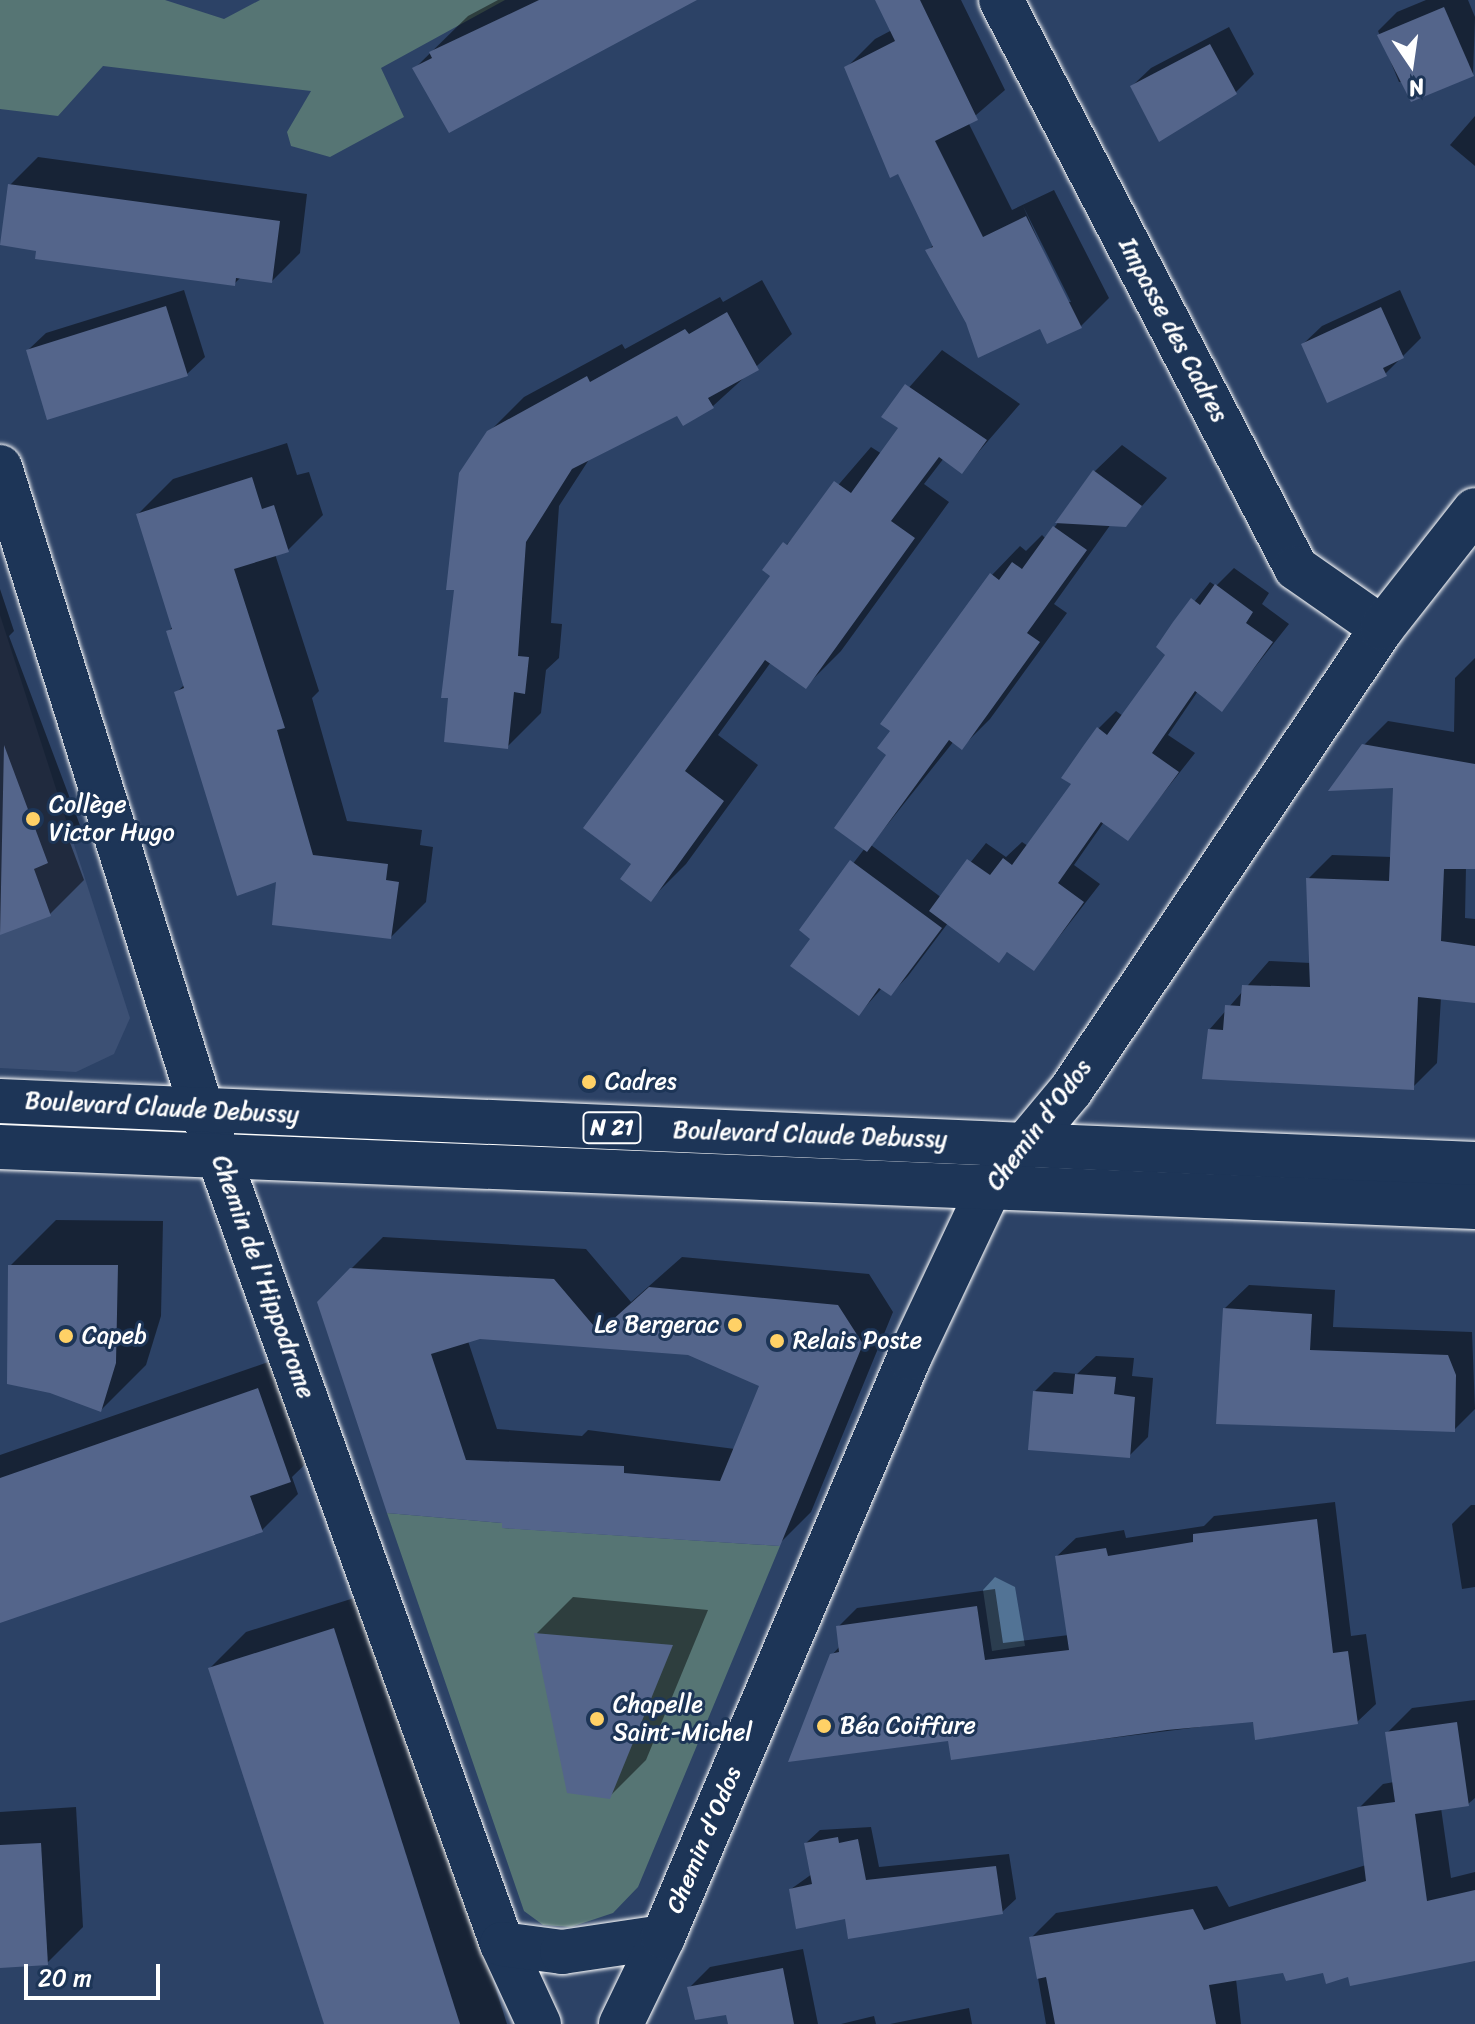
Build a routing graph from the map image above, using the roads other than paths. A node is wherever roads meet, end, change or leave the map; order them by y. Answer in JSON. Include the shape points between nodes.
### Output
{"nodes":[{"id":1,"x":1001,"y":0,"type":"edge"},
{"id":2,"x":0,"y":467,"type":"edge"},
{"id":3,"x":1475,"y":510,"type":"edge"},
{"id":4,"x":1382,"y":628,"type":"junction"},
{"id":5,"x":0,"y":1101,"type":"edge"},
{"id":6,"x":202,"y":1110,"type":"junction"},
{"id":7,"x":1023,"y":1142,"type":"junction"},
{"id":8,"x":0,"y":1147,"type":"edge"},
{"id":9,"x":218,"y":1157,"type":"junction"},
{"id":10,"x":1475,"y":1164,"type":"edge"},
{"id":11,"x":990,"y":1187,"type":"junction"},
{"id":12,"x":1475,"y":1207,"type":"edge"},
{"id":13,"x":663,"y":1937,"type":"junction"},
{"id":14,"x":502,"y":1944,"type":"junction"},
{"id":15,"x":539,"y":2024,"type":"edge"},
{"id":16,"x":621,"y":2024,"type":"edge"}],
"edges":[{"from":1,"to":4,"type":"street","name":"Impasse des Cadres","via":[[1296,568]]},
{"from":2,"to":6,"type":"street","name":"Chemin de l'Hippodrome"},
{"from":3,"to":4,"type":"street","name":"Chemin d'Odos"},
{"from":4,"to":7,"type":"street","name":"Chemin d'Odos","via":[[1071,1090]]},
{"from":5,"to":6,"type":"street","name":"Boulevard Claude Debussy","number":"N 21"},
{"from":6,"to":7,"type":"street","name":"Boulevard Claude Debussy","number":"N 21"},
{"from":6,"to":9,"type":"street","name":"Chemin de l'Hippodrome"},
{"from":7,"to":10,"type":"street","name":"Boulevard Claude Debussy","number":"N 21"},
{"from":7,"to":11,"type":"street","name":"Chemin d'Odos"},
{"from":8,"to":9,"type":"street","name":"Boulevard Claude Debussy","number":"N 21"},
{"from":9,"to":11,"type":"street","name":"Boulevard Claude Debussy","number":"N 21"},
{"from":9,"to":14,"type":"street","name":"Chemin de l'Hippodrome"},
{"from":11,"to":12,"type":"street","name":"Boulevard Claude Debussy","number":"N 21"},
{"from":11,"to":13,"type":"street","name":"Chemin d'Odos","via":[[909,1358]]},
{"from":13,"to":14,"type":"street","via":[[562,1952]]},
{"from":13,"to":16,"type":"street","name":"Chemin d'Odos"},
{"from":14,"to":15,"type":"street","name":"Chemin de l'Hippodrome"}]}
